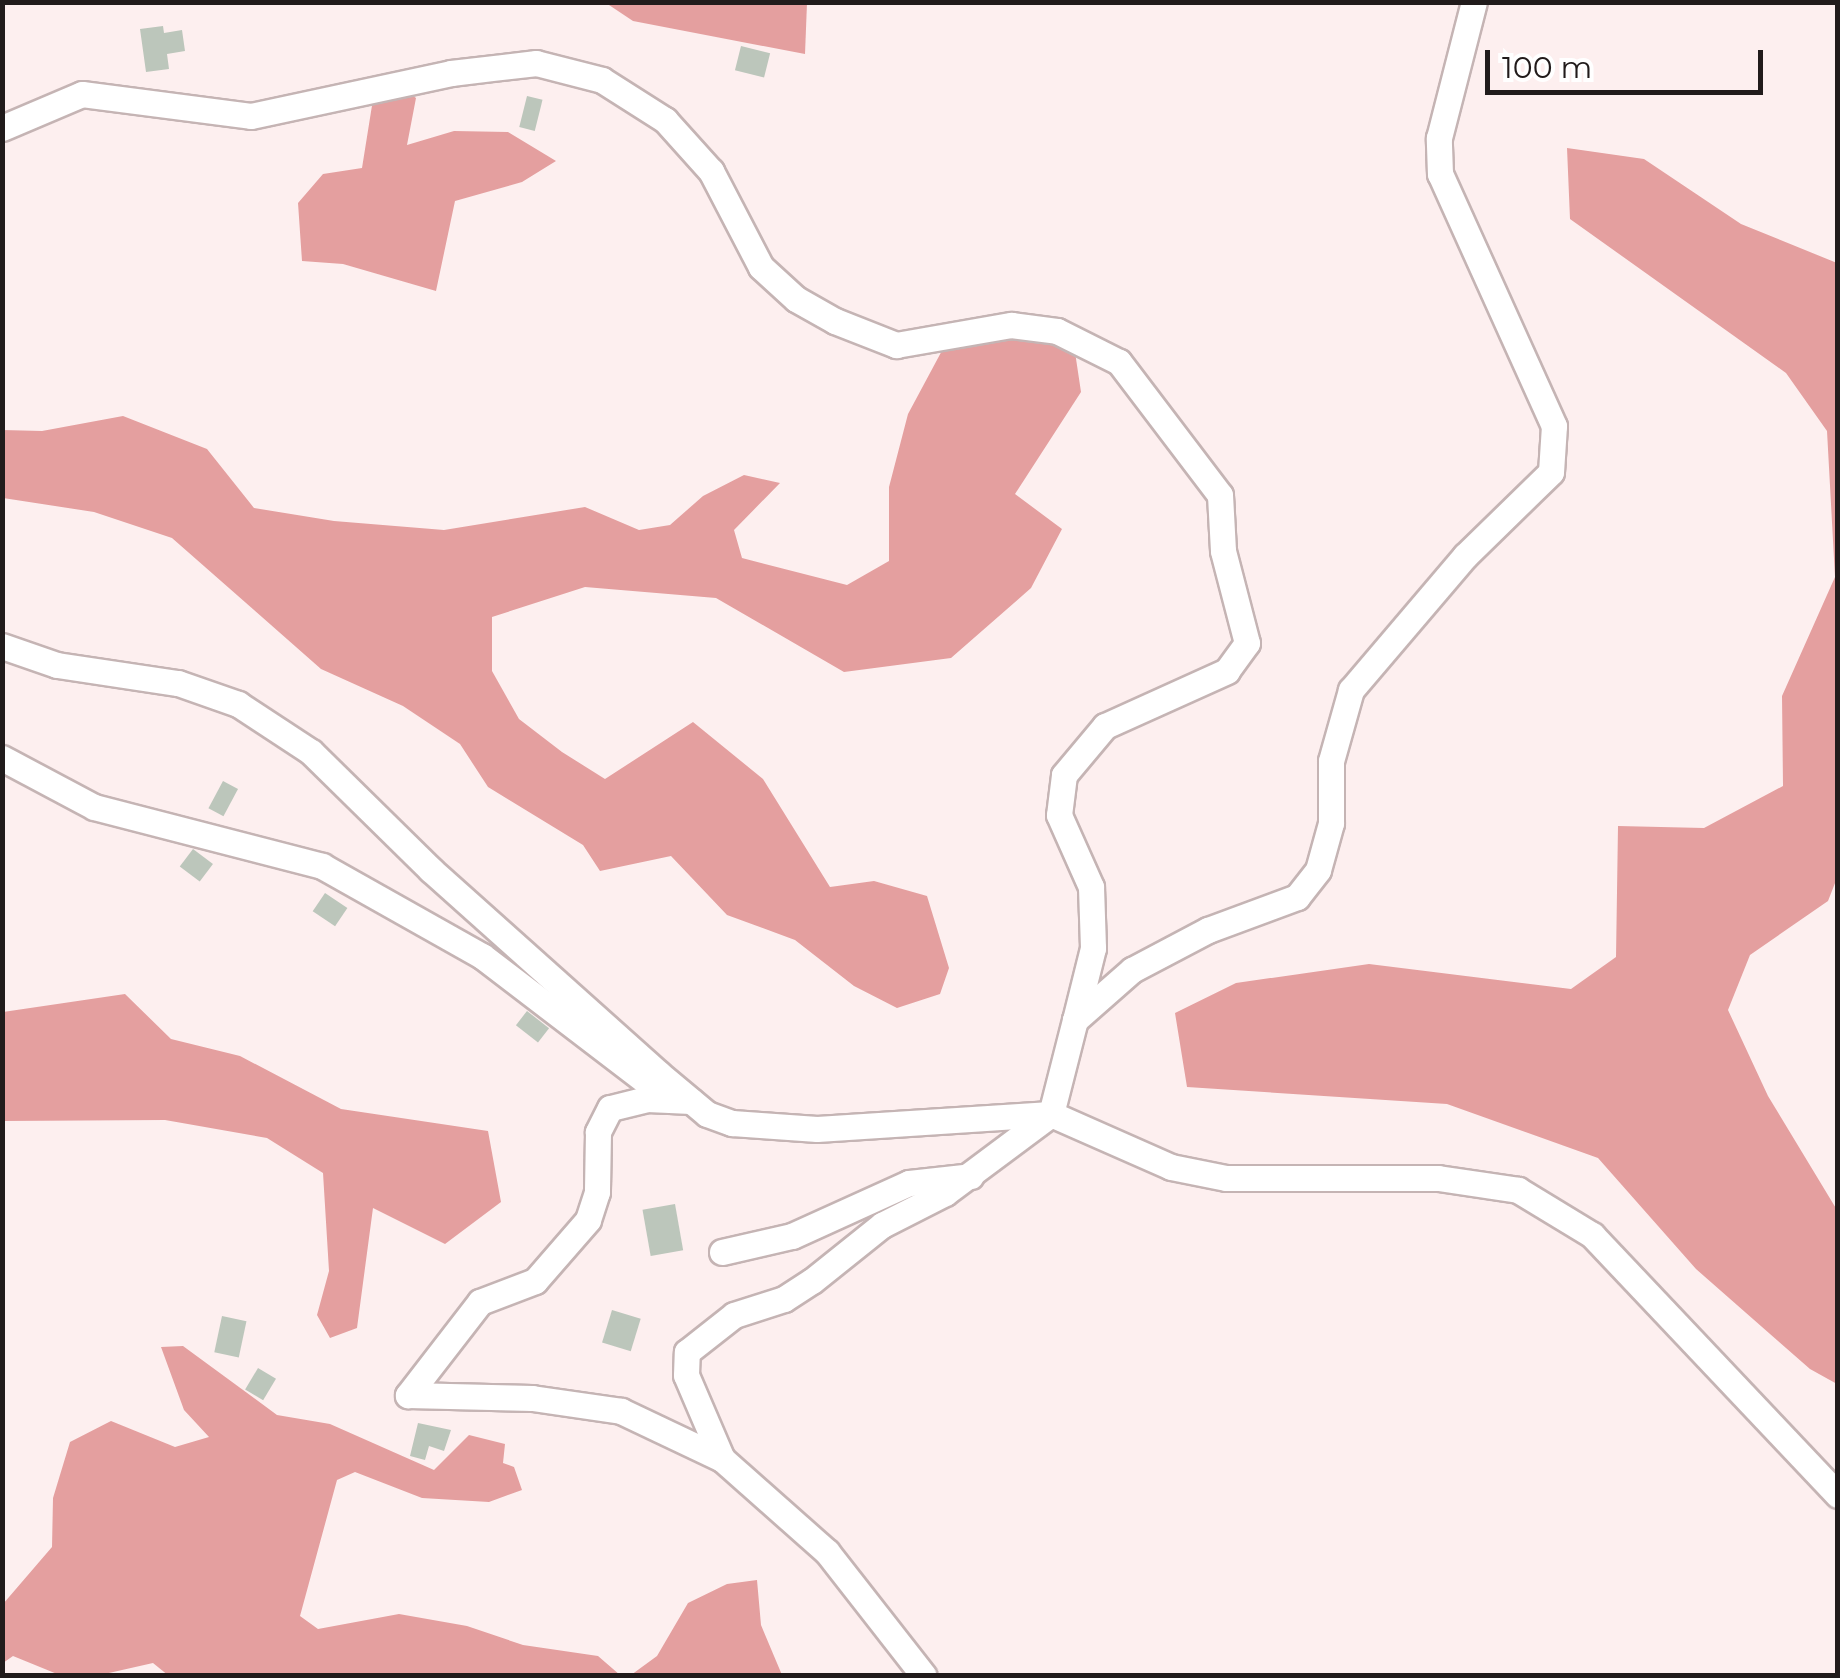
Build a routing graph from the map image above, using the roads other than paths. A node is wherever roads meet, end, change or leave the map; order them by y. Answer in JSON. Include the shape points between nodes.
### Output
{"nodes":[{"id":1,"x":1474,"y":2,"type":"edge"},
{"id":2,"x":2,"y":128,"type":"edge"},
{"id":3,"x":2,"y":646,"type":"edge"},
{"id":4,"x":2,"y":758,"type":"edge"},
{"id":5,"x":1075,"y":1020,"type":"junction"},
{"id":6,"x":679,"y":1099,"type":"junction"},
{"id":7,"x":1051,"y":1114,"type":"junction"},
{"id":8,"x":972,"y":1176,"type":"junction"},
{"id":9,"x":722,"y":1252,"type":"dead end"},
{"id":10,"x":722,"y":1458,"type":"junction"},
{"id":11,"x":1838,"y":1495,"type":"edge"},
{"id":12,"x":924,"y":1676,"type":"edge"}],
"edges":[{"from":1,"to":5,"type":"street","via":[[1440,138],[1440,174],[1554,426],[1551,472],[1465,556],[1351,690],[1331,762],[1331,822],[1318,870],[1297,897],[1208,930],[1132,970]]},
{"from":2,"to":5,"type":"street","via":[[82,94],[251,116],[451,73],[536,62],[602,80],[666,120],[710,171],[761,267],[796,299],[835,321],[896,345],[1012,326],[1057,331],[1119,362],[1220,495],[1223,551],[1247,644],[1227,671],[1105,726],[1064,775],[1059,815],[1091,887],[1093,948]]},
{"from":3,"to":6,"type":"street","via":[[57,664],[178,682],[238,704],[311,752]]},
{"from":4,"to":6,"type":"street","via":[[94,807],[322,866],[482,956]]},
{"from":5,"to":7,"type":"street"},
{"from":6,"to":7,"type":"street","via":[[760,1128]]},
{"from":6,"to":10,"type":"street","via":[[610,1108],[598,1132],[598,1192],[580,1231],[535,1281],[480,1302],[408,1390],[416,1398],[532,1398],[621,1411]]},
{"from":7,"to":8,"type":"street"},
{"from":7,"to":11,"type":"street","via":[[1171,1168],[1226,1178],[1438,1178],[1518,1190],[1592,1234]]},
{"from":8,"to":9,"type":"street","via":[[909,1183],[792,1236]]},
{"from":8,"to":10,"type":"street","via":[[882,1225],[784,1299],[734,1315],[687,1352],[686,1375]]},
{"from":10,"to":12,"type":"street","via":[[827,1552]]}]}
